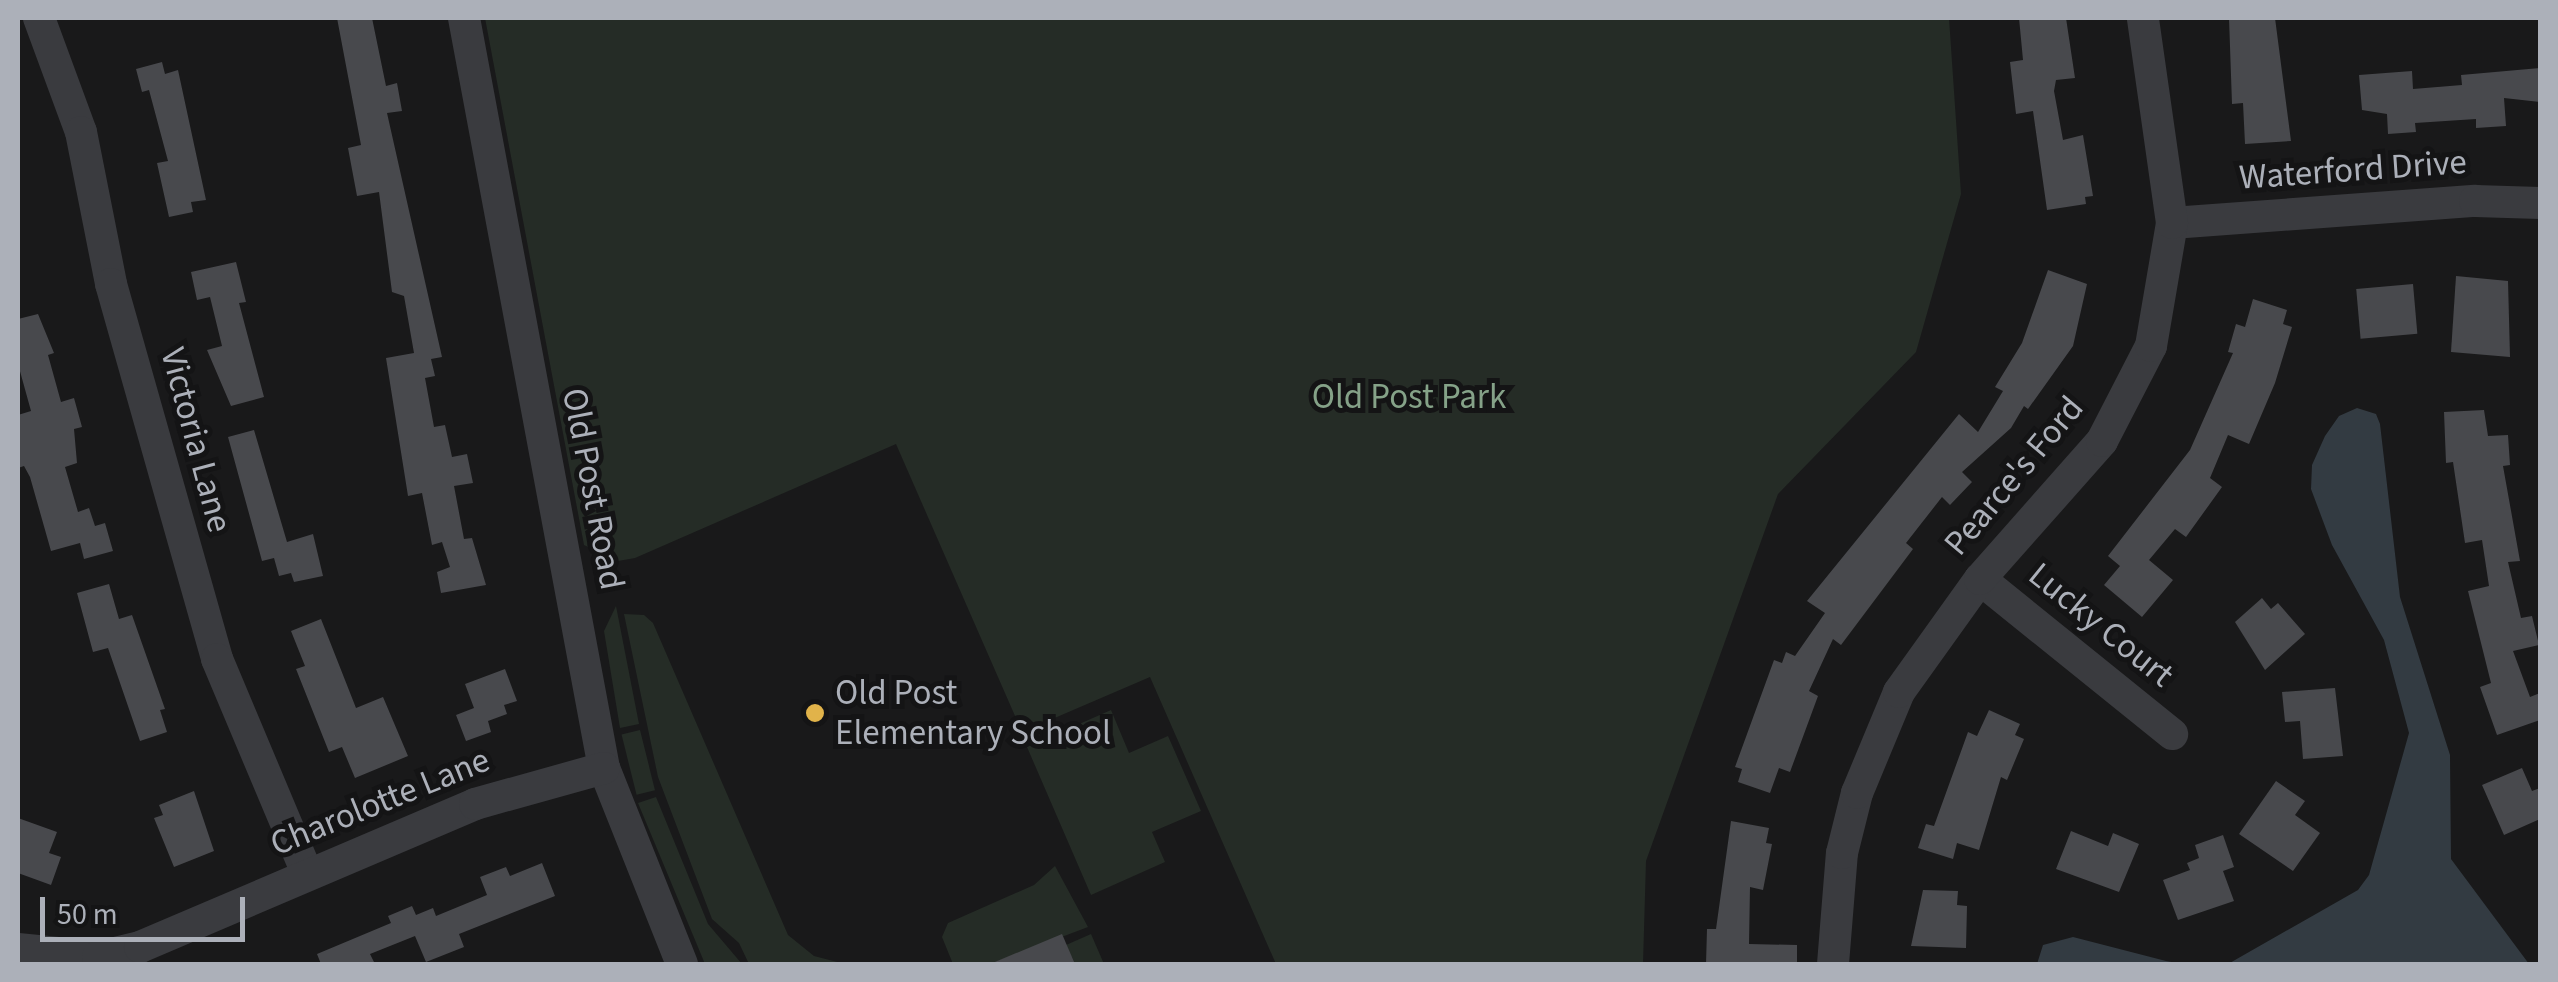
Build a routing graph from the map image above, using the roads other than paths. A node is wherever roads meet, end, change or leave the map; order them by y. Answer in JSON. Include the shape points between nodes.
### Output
{"nodes":[{"id":1,"x":39,"y":18,"type":"edge"},
{"id":2,"x":464,"y":18,"type":"edge"},
{"id":3,"x":2143,"y":18,"type":"edge"},
{"id":4,"x":2540,"y":203,"type":"edge"},
{"id":5,"x":2172,"y":223,"type":"junction"},
{"id":6,"x":1980,"y":578,"type":"junction"},
{"id":7,"x":2172,"y":734,"type":"dead end"},
{"id":8,"x":604,"y":768,"type":"junction"},
{"id":9,"x":307,"y":873,"type":"junction"},
{"id":10,"x":18,"y":949,"type":"edge"},
{"id":11,"x":682,"y":964,"type":"edge"},
{"id":12,"x":1833,"y":964,"type":"edge"}],
"edges":[{"from":1,"to":9,"type":"street","name":"Victoria Lane","via":[[81,132],[111,284],[217,659]]},
{"from":2,"to":8,"type":"street","name":"Old Post Road"},
{"from":3,"to":5,"type":"street","name":"Pearce's Ford"},
{"from":4,"to":5,"type":"street","name":"Waterford Drive","via":[[2475,201]]},
{"from":5,"to":6,"type":"street","name":"Pearce's Ford","via":[[2151,346],[2130,396],[2070,480]]},
{"from":6,"to":7,"type":"street","name":"Lucky Court"},
{"from":6,"to":12,"type":"street","name":"Pearce's Ford","via":[[1930,642],[1874,744],[1842,854]]},
{"from":8,"to":9,"type":"street","name":"Charolotte Lane","via":[[506,792]]},
{"from":8,"to":11,"type":"street","name":"Old Post Road"},
{"from":9,"to":10,"type":"street","name":"Charolotte Lane","via":[[140,947],[98,957]]}]}
